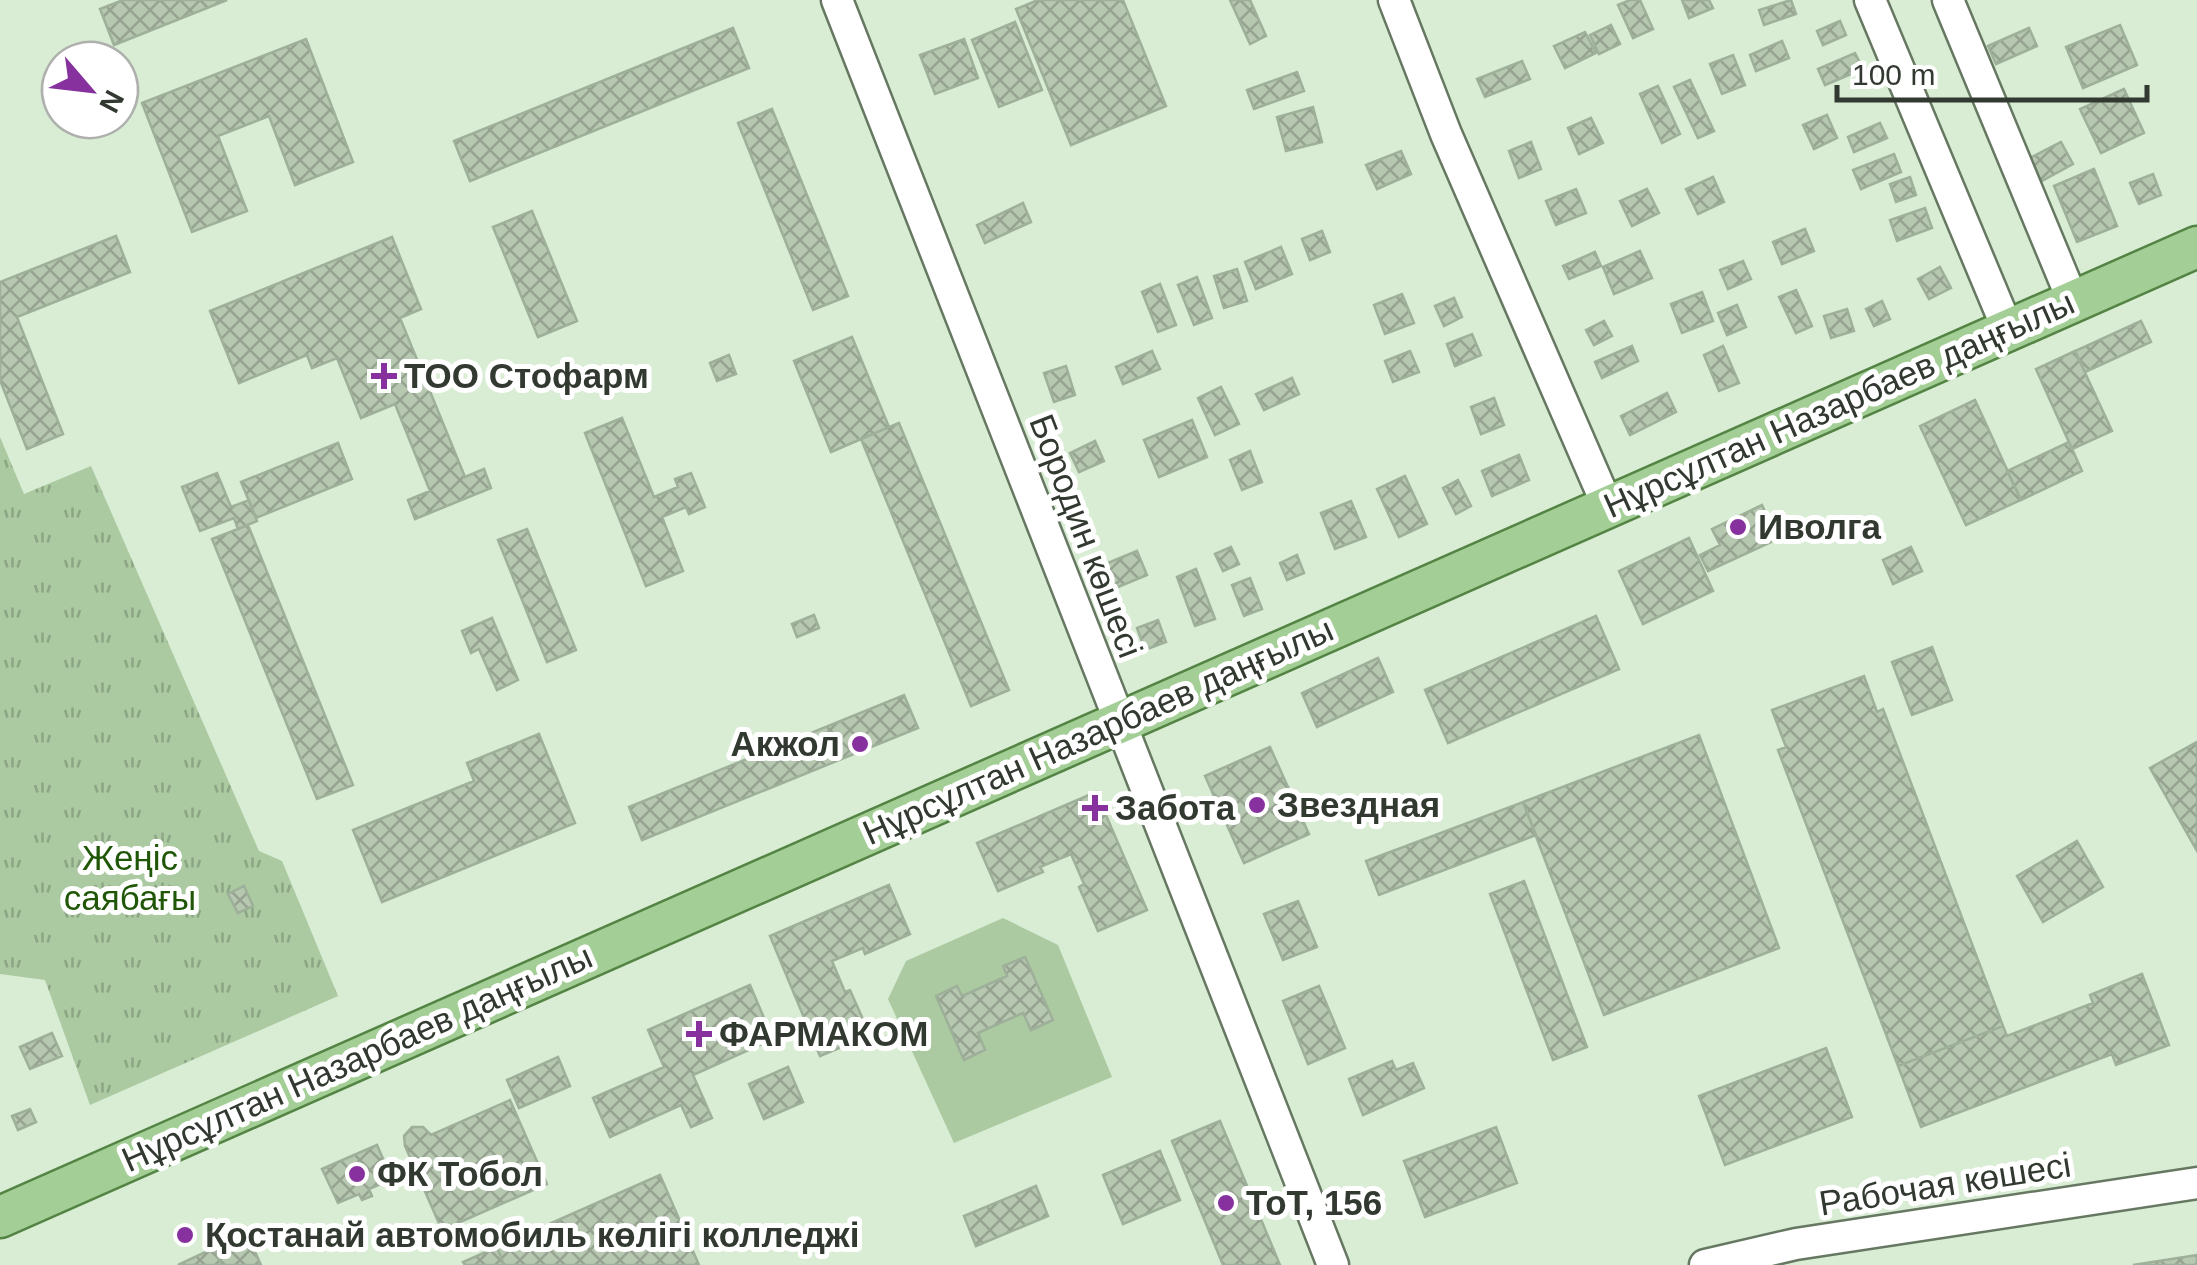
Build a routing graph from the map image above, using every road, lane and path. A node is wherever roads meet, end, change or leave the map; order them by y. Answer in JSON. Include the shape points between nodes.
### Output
{"nodes":[{"id":1,"x":1394,"y":0,"type":"edge"},
{"id":2,"x":1870,"y":0,"type":"edge"},
{"id":3,"x":1948,"y":0,"type":"edge"},
{"id":4,"x":845,"y":2,"type":"edge"},
{"id":5,"x":2197,"y":247,"type":"edge"},
{"id":6,"x":2073,"y":302,"type":"junction"},
{"id":7,"x":2008,"y":330,"type":"junction"},
{"id":8,"x":1608,"y":506,"type":"junction"},
{"id":9,"x":1118,"y":723,"type":"junction"},
{"id":10,"x":2197,"y":1182,"type":"edge"},
{"id":11,"x":0,"y":1217,"type":"edge"},
{"id":12,"x":1333,"y":1265,"type":"edge"},
{"id":13,"x":1705,"y":1265,"type":"edge"}],
"edges":[{"from":1,"to":8,"type":"street"},
{"from":2,"to":7,"type":"street"},
{"from":3,"to":6,"type":"street"},
{"from":4,"to":9,"type":"street","name":"Бородин көшесі"},
{"from":5,"to":6,"type":"main road","name":"Нұрсұлтан Назарбаев даңғылы"},
{"from":6,"to":7,"type":"main road","name":"Нұрсұлтан Назарбаев даңғылы"},
{"from":7,"to":8,"type":"main road","name":"Нұрсұлтан Назарбаев даңғылы"},
{"from":8,"to":9,"type":"main road","name":"Нұрсұлтан Назарбаев даңғылы"},
{"from":9,"to":11,"type":"main road","name":"Нұрсұлтан Назарбаев даңғылы"},
{"from":9,"to":12,"type":"street","name":"Бородин көшесі"},
{"from":10,"to":13,"type":"street","name":"Рабочая көшесі","via":[[1796,1244]]}]}
